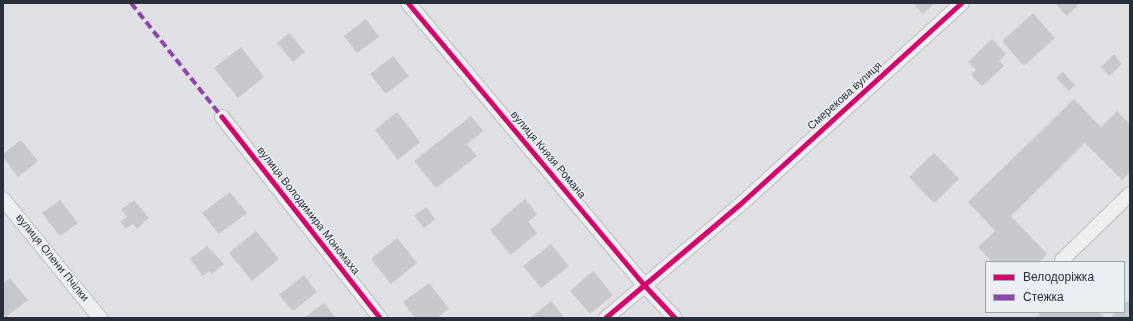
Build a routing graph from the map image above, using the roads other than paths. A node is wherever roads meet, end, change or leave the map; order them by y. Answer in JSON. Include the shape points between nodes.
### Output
{"nodes":[{"id":1,"x":408,"y":3,"type":"edge"},
{"id":2,"x":962,"y":3,"type":"edge"},
{"id":3,"x":222,"y":117,"type":"dead end"},
{"id":4,"x":1130,"y":194,"type":"edge"},
{"id":5,"x":3,"y":199,"type":"edge"},
{"id":6,"x":1062,"y":260,"type":"dead end"},
{"id":7,"x":645,"y":286,"type":"junction"},
{"id":8,"x":100,"y":318,"type":"edge"},
{"id":9,"x":380,"y":318,"type":"edge"},
{"id":10,"x":606,"y":318,"type":"edge"},
{"id":11,"x":675,"y":318,"type":"edge"}],
"edges":[{"from":1,"to":7,"type":"street","name":"вулиця Князя Романа"},
{"from":2,"to":7,"type":"street","name":"Смерекова вулиця","via":[[741,204]]},
{"from":3,"to":9,"type":"street","name":"вулиця Володимира Мономаха"},
{"from":4,"to":6,"type":"street"},
{"from":5,"to":8,"type":"street","name":"вулиця Олени Пчілки"},
{"from":7,"to":10,"type":"street","name":"Смерекова вулиця"},
{"from":7,"to":11,"type":"street","name":"вулиця Князя Романа"}]}
